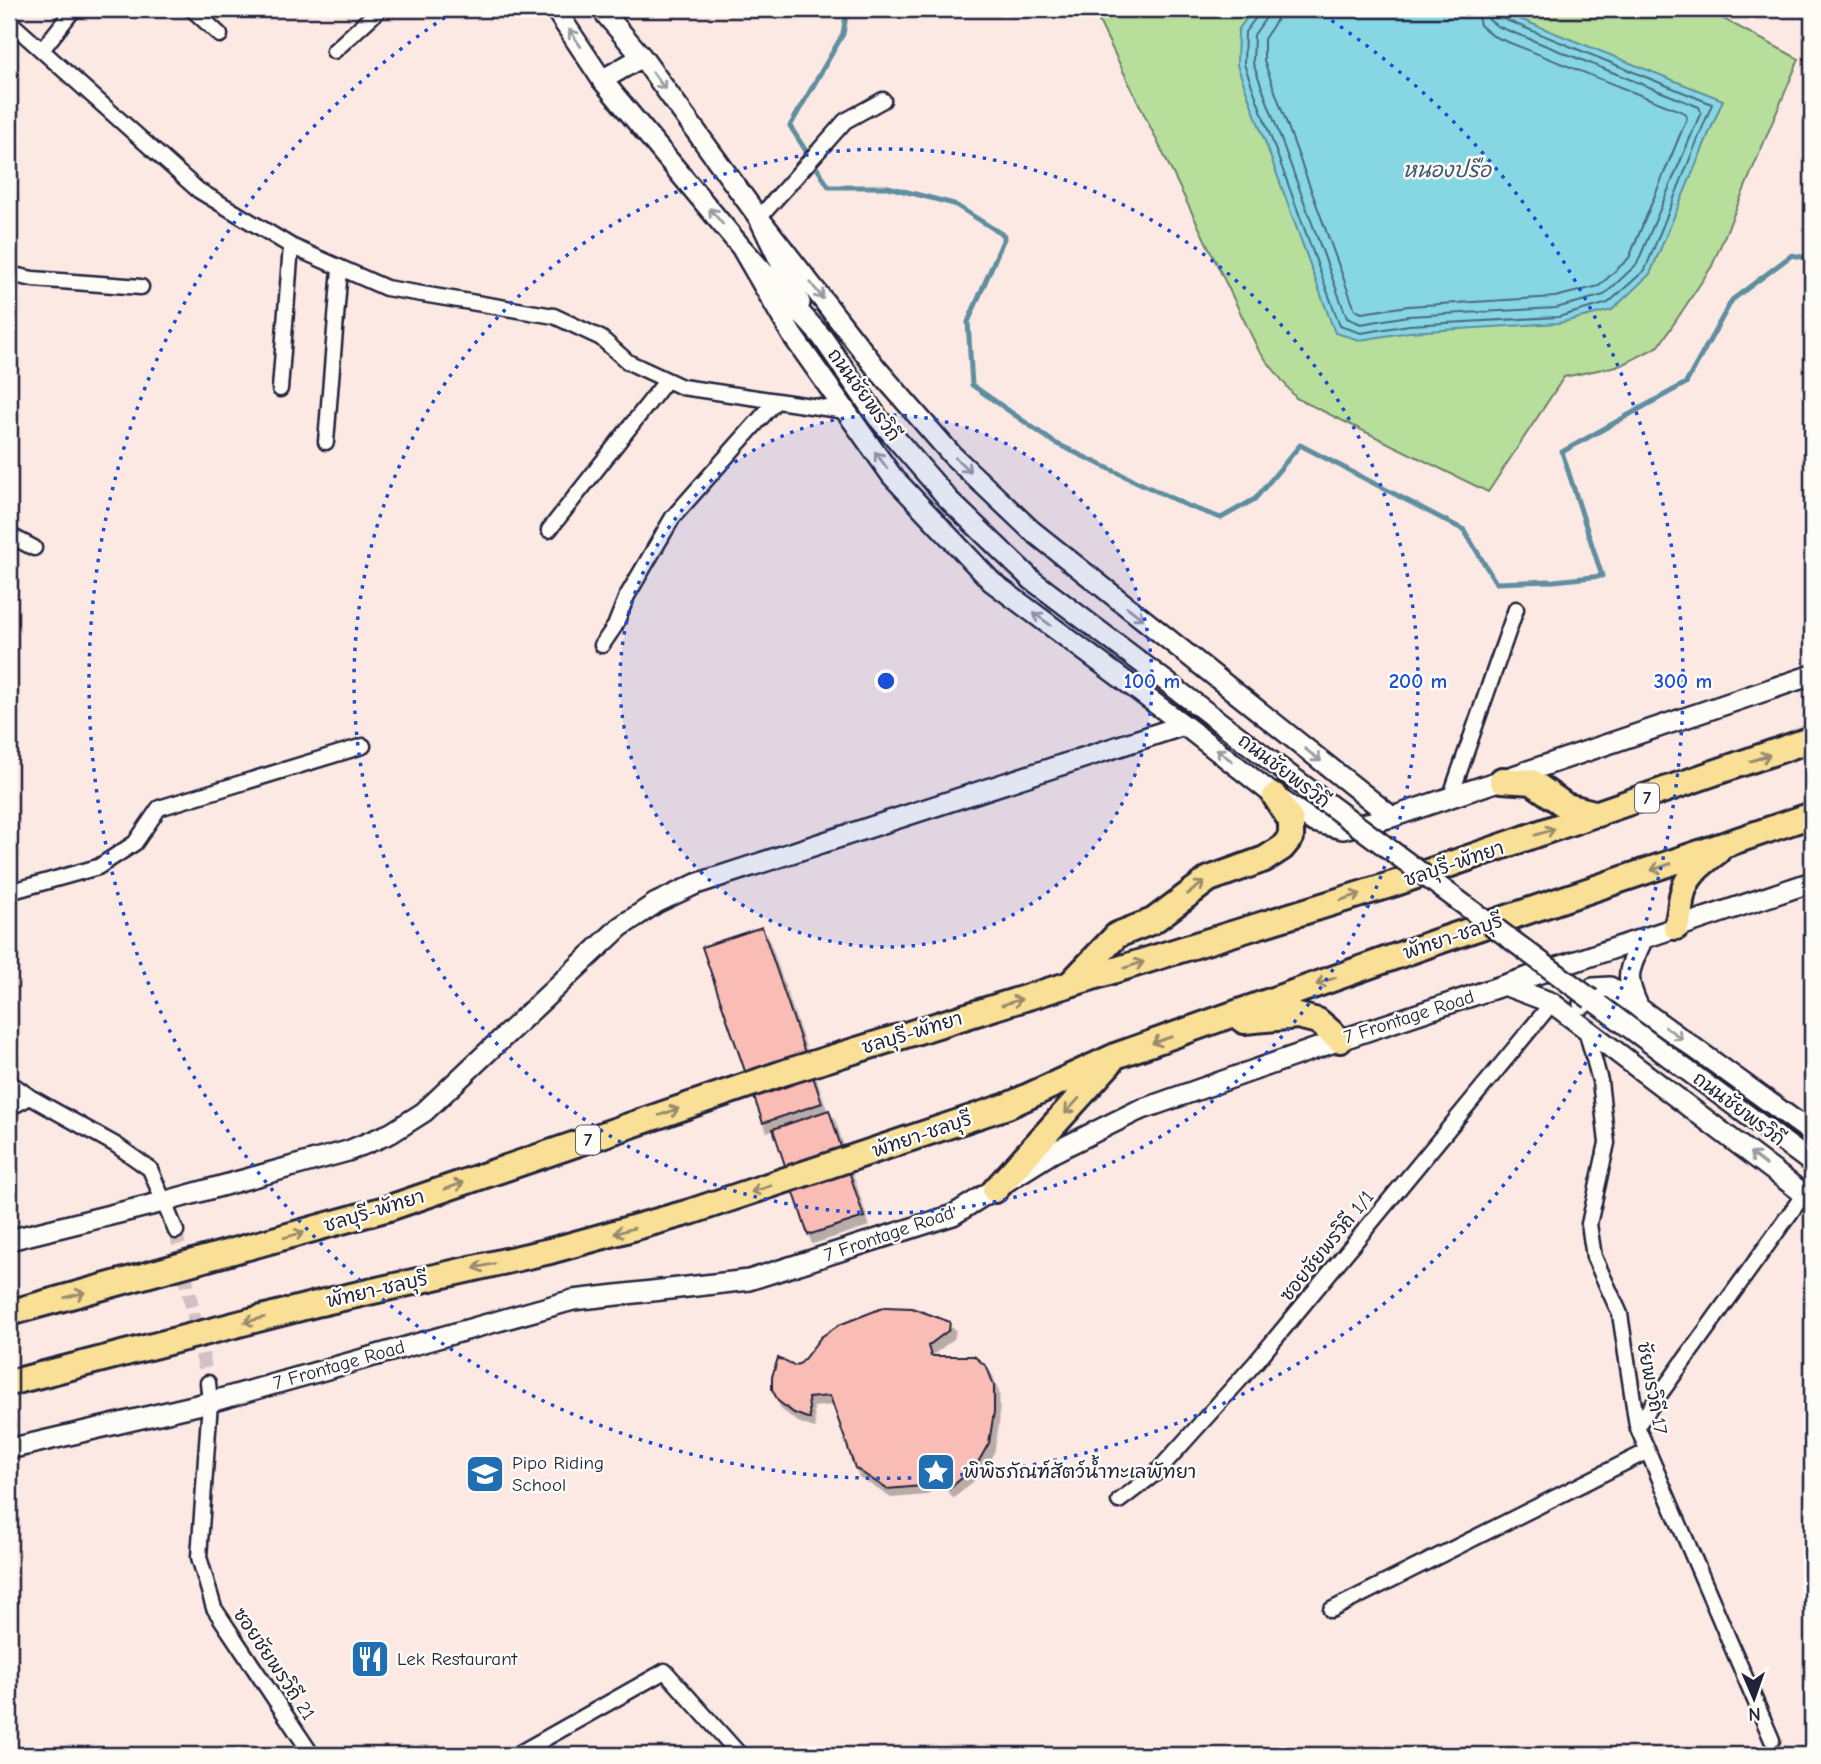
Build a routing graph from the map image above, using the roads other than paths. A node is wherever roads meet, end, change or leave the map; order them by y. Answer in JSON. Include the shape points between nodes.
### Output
{"nodes":[{"id":1,"x":74,"y":9,"type":"edge"},
{"id":2,"x":192,"y":9,"type":"edge"},
{"id":3,"x":380,"y":9,"type":"edge"},
{"id":4,"x":555,"y":9,"type":"edge"},
{"id":5,"x":601,"y":9,"type":"edge"},
{"id":6,"x":9,"y":21,"type":"edge"},
{"id":7,"x":220,"y":35,"type":"dead end"},
{"id":8,"x":42,"y":50,"type":"junction"},
{"id":9,"x":334,"y":51,"type":"dead end"},
{"id":10,"x":642,"y":57,"type":"junction"},
{"id":11,"x":603,"y":80,"type":"junction"},
{"id":12,"x":883,"y":100,"type":"dead end"},
{"id":13,"x":759,"y":218,"type":"junction"},
{"id":14,"x":291,"y":246,"type":"junction"},
{"id":15,"x":741,"y":247,"type":"junction"},
{"id":16,"x":340,"y":268,"type":"junction"},
{"id":17,"x":9,"y":274,"type":"edge"},
{"id":18,"x":141,"y":287,"type":"dead end"},
{"id":19,"x":810,"y":323,"type":"junction"},
{"id":20,"x":666,"y":381,"type":"junction"},
{"id":21,"x":280,"y":389,"type":"dead end"},
{"id":22,"x":775,"y":402,"type":"junction"},
{"id":23,"x":845,"y":411,"type":"junction"},
{"id":24,"x":326,"y":442,"type":"dead end"},
{"id":25,"x":549,"y":530,"type":"dead end"},
{"id":26,"x":9,"y":535,"type":"edge"},
{"id":27,"x":34,"y":548,"type":"dead end"},
{"id":28,"x":1516,"y":610,"type":"dead end"},
{"id":29,"x":602,"y":645,"type":"dead end"},
{"id":30,"x":1812,"y":675,"type":"edge"},
{"id":31,"x":1184,"y":725,"type":"junction"},
{"id":32,"x":1812,"y":739,"type":"edge"},
{"id":33,"x":363,"y":746,"type":"dead end"},
{"id":34,"x":1503,"y":780,"type":"junction"},
{"id":35,"x":1275,"y":796,"type":"junction"},
{"id":36,"x":1450,"y":798,"type":"junction"},
{"id":37,"x":1599,"y":814,"type":"junction"},
{"id":38,"x":1812,"y":815,"type":"edge"},
{"id":39,"x":1392,"y":817,"type":"junction"},
{"id":40,"x":1726,"y":845,"type":"junction"},
{"id":41,"x":1812,"y":882,"type":"edge"},
{"id":42,"x":9,"y":892,"type":"edge"},
{"id":43,"x":1676,"y":927,"type":"junction"},
{"id":44,"x":1643,"y":938,"type":"junction"},
{"id":45,"x":1069,"y":985,"type":"junction"},
{"id":46,"x":1504,"y":985,"type":"junction"},
{"id":47,"x":1552,"y":1003,"type":"junction"},
{"id":48,"x":1639,"y":1008,"type":"junction"},
{"id":49,"x":1207,"y":1024,"type":"junction"},
{"id":50,"x":1585,"y":1026,"type":"junction"},
{"id":51,"x":1340,"y":1040,"type":"junction"},
{"id":52,"x":1118,"y":1055,"type":"junction"},
{"id":53,"x":9,"y":1082,"type":"edge"},
{"id":54,"x":30,"y":1097,"type":"junction"},
{"id":55,"x":9,"y":1108,"type":"edge"},
{"id":56,"x":1812,"y":1133,"type":"edge"},
{"id":57,"x":1812,"y":1163,"type":"edge"},
{"id":58,"x":995,"y":1190,"type":"junction"},
{"id":59,"x":1808,"y":1197,"type":"edge"},
{"id":60,"x":163,"y":1202,"type":"junction"},
{"id":61,"x":176,"y":1231,"type":"tunnel mouth"},
{"id":62,"x":9,"y":1240,"type":"edge"},
{"id":63,"x":9,"y":1313,"type":"edge"},
{"id":64,"x":9,"y":1383,"type":"edge"},
{"id":65,"x":209,"y":1392,"type":"junction"},
{"id":66,"x":1637,"y":1426,"type":"junction"},
{"id":67,"x":9,"y":1448,"type":"edge"},
{"id":68,"x":1646,"y":1452,"type":"junction"},
{"id":69,"x":1119,"y":1501,"type":"dead end"},
{"id":70,"x":1331,"y":1610,"type":"dead end"},
{"id":71,"x":1772,"y":1740,"type":"dead end"},
{"id":72,"x":312,"y":1755,"type":"edge"},
{"id":73,"x":516,"y":1755,"type":"edge"},
{"id":74,"x":738,"y":1755,"type":"edge"}],
"edges":[{"from":1,"to":8,"type":"street"},
{"from":2,"to":7,"type":"street"},
{"from":3,"to":9,"type":"street"},
{"from":11,"to":4,"type":"main road","name":"ถนนชัยพรวิถี","one_way":true},
{"from":5,"to":10,"type":"main road","name":"ถนนชัยพรวิถี"},
{"from":6,"to":8,"type":"street"},
{"from":8,"to":14,"type":"street","via":[[198,190]]},
{"from":10,"to":11,"type":"main road"},
{"from":10,"to":13,"type":"main road","name":"ถนนชัยพรวิถี","one_way":true},
{"from":15,"to":11,"type":"main road","name":"ถนนชัยพรวิถี","one_way":true},
{"from":12,"to":13,"type":"street","via":[[845,121]]},
{"from":13,"to":19,"type":"main road","name":"ถนนชัยพรวิถี"},
{"from":13,"to":39,"type":"main road","name":"ถนนชัยพรวิถี","one_way":true,"via":[[877,369],[952,455],[1031,530]]},
{"from":14,"to":16,"type":"street"},
{"from":14,"to":21,"type":"street"},
{"from":15,"to":19,"type":"main road","name":"ถนนชัยพรวิถี"},
{"from":15,"to":23,"type":"main road","name":"ถนนชัยพรวิถี","via":[[792,335]]},
{"from":16,"to":20,"type":"street","via":[[386,288],[554,316],[601,338],[628,362]]},
{"from":16,"to":24,"type":"street"},
{"from":17,"to":18,"type":"street"},
{"from":19,"to":57,"type":"main road","name":"ถนนชัยพรวิถี","bridge":true,"via":[[878,418],[949,500],[1032,580]]},
{"from":20,"to":22,"type":"street"},
{"from":20,"to":25,"type":"street"},
{"from":22,"to":23,"type":"street"},
{"from":22,"to":29,"type":"street","via":[[673,517]]},
{"from":31,"to":23,"type":"main road","name":"ถนนชัยพรวิถี","one_way":true,"via":[[992,582],[892,476]]},
{"from":26,"to":27,"type":"street"},
{"from":28,"to":36,"type":"street"},
{"from":30,"to":34,"type":"main road"},
{"from":35,"to":31,"type":"main road","name":"ถนนชัยพรวิถี","one_way":true},
{"from":31,"to":60,"type":"main road","via":[[696,884],[621,927],[424,1112],[391,1133],[348,1151]]},
{"from":37,"to":32,"type":"highway","name":"ชลบุรี-พัทยา","number":"7","one_way":true},
{"from":33,"to":42,"type":"street","via":[[159,808],[135,843],[98,867]]},
{"from":34,"to":36,"type":"main road"},
{"from":34,"to":37,"type":"highway","via":[[1532,782],[1566,806]]},
{"from":35,"to":39,"type":"main road","name":"ถนนชัยพรวิถี","via":[[1314,822],[1343,830]]},
{"from":45,"to":35,"type":"highway","one_way":true,"via":[[1117,935],[1153,920],[1209,878],[1265,859],[1282,848],[1291,837],[1291,821]]},
{"from":36,"to":39,"type":"main road"},
{"from":45,"to":37,"type":"highway","name":"ชลบุรี-พัทยา","number":"7","one_way":true},
{"from":38,"to":40,"type":"highway","name":"พัทยา-ชลบุรี"},
{"from":40,"to":43,"type":"highway","via":[[1696,869],[1683,890]]},
{"from":40,"to":49,"type":"highway","name":"พัทยา-ชลบุรี","one_way":true},
{"from":41,"to":43,"type":"main road","name":"7 Frontage Road"},
{"from":43,"to":44,"type":"main road","name":"7 Frontage Road"},
{"from":44,"to":46,"type":"main road","name":"7 Frontage Road"},
{"from":44,"to":48,"type":"main road","via":[[1630,969],[1629,986]]},
{"from":63,"to":45,"type":"highway","name":"ชลบุรี-พัทยา","number":"7","one_way":true,"via":[[389,1209],[786,1072]]},
{"from":46,"to":47,"type":"main road","name":"ถนนชัยพรวิถี"},
{"from":46,"to":51,"type":"main road","name":"7 Frontage Road"},
{"from":47,"to":50,"type":"main road","name":"ถนนชัยพรวิถี"},
{"from":47,"to":69,"type":"street","name":"ซอยชัยพรวิถี 1/1","via":[[1256,1362],[1156,1473]]},
{"from":48,"to":50,"type":"main road","name":"ถนนชัยพรวิถี","via":[[1611,987],[1593,988],[1583,1001]]},
{"from":48,"to":56,"type":"main road","name":"ถนนชัยพรวิถี","one_way":true},
{"from":49,"to":51,"type":"highway","via":[[1298,1016],[1318,1021]]},
{"from":49,"to":52,"type":"highway","name":"พัทยา-ชลบุรี","one_way":true},
{"from":59,"to":50,"type":"main road","name":"ถนนชัยพรวิถี","one_way":true},
{"from":50,"to":66,"type":"street","name":"ชัยพรวิถี 17","via":[[1600,1081],[1607,1143],[1589,1224],[1594,1257],[1620,1314]]},
{"from":51,"to":58,"type":"main road","name":"7 Frontage Road","via":[[1137,1111],[1052,1153]]},
{"from":52,"to":58,"type":"highway","one_way":true},
{"from":52,"to":64,"type":"highway","name":"พัทยา-ชลบุรี","one_way":true,"via":[[1007,1106],[690,1212],[550,1251],[320,1303]]},
{"from":53,"to":54,"type":"street"},
{"from":54,"to":55,"type":"street"},
{"from":54,"to":60,"type":"street","via":[[150,1168]]},
{"from":58,"to":65,"type":"main road","name":"7 Frontage Road","via":[[953,1215],[748,1280],[573,1300]]},
{"from":59,"to":66,"type":"street"},
{"from":60,"to":61,"type":"street"},
{"from":60,"to":62,"type":"main road"},
{"from":65,"to":67,"type":"main road","name":"7 Frontage Road"},
{"from":65,"to":72,"type":"street","name":"ซอยชัยพรวิถี 21","via":[[199,1557],[202,1570],[214,1608]]},
{"from":66,"to":68,"type":"street","name":"ชัยพรวิถี 17"},
{"from":68,"to":70,"type":"street"},
{"from":68,"to":71,"type":"street","name":"ชัยพรวิถี 17"},
{"from":73,"to":74,"type":"street","via":[[665,1671]]}]}
